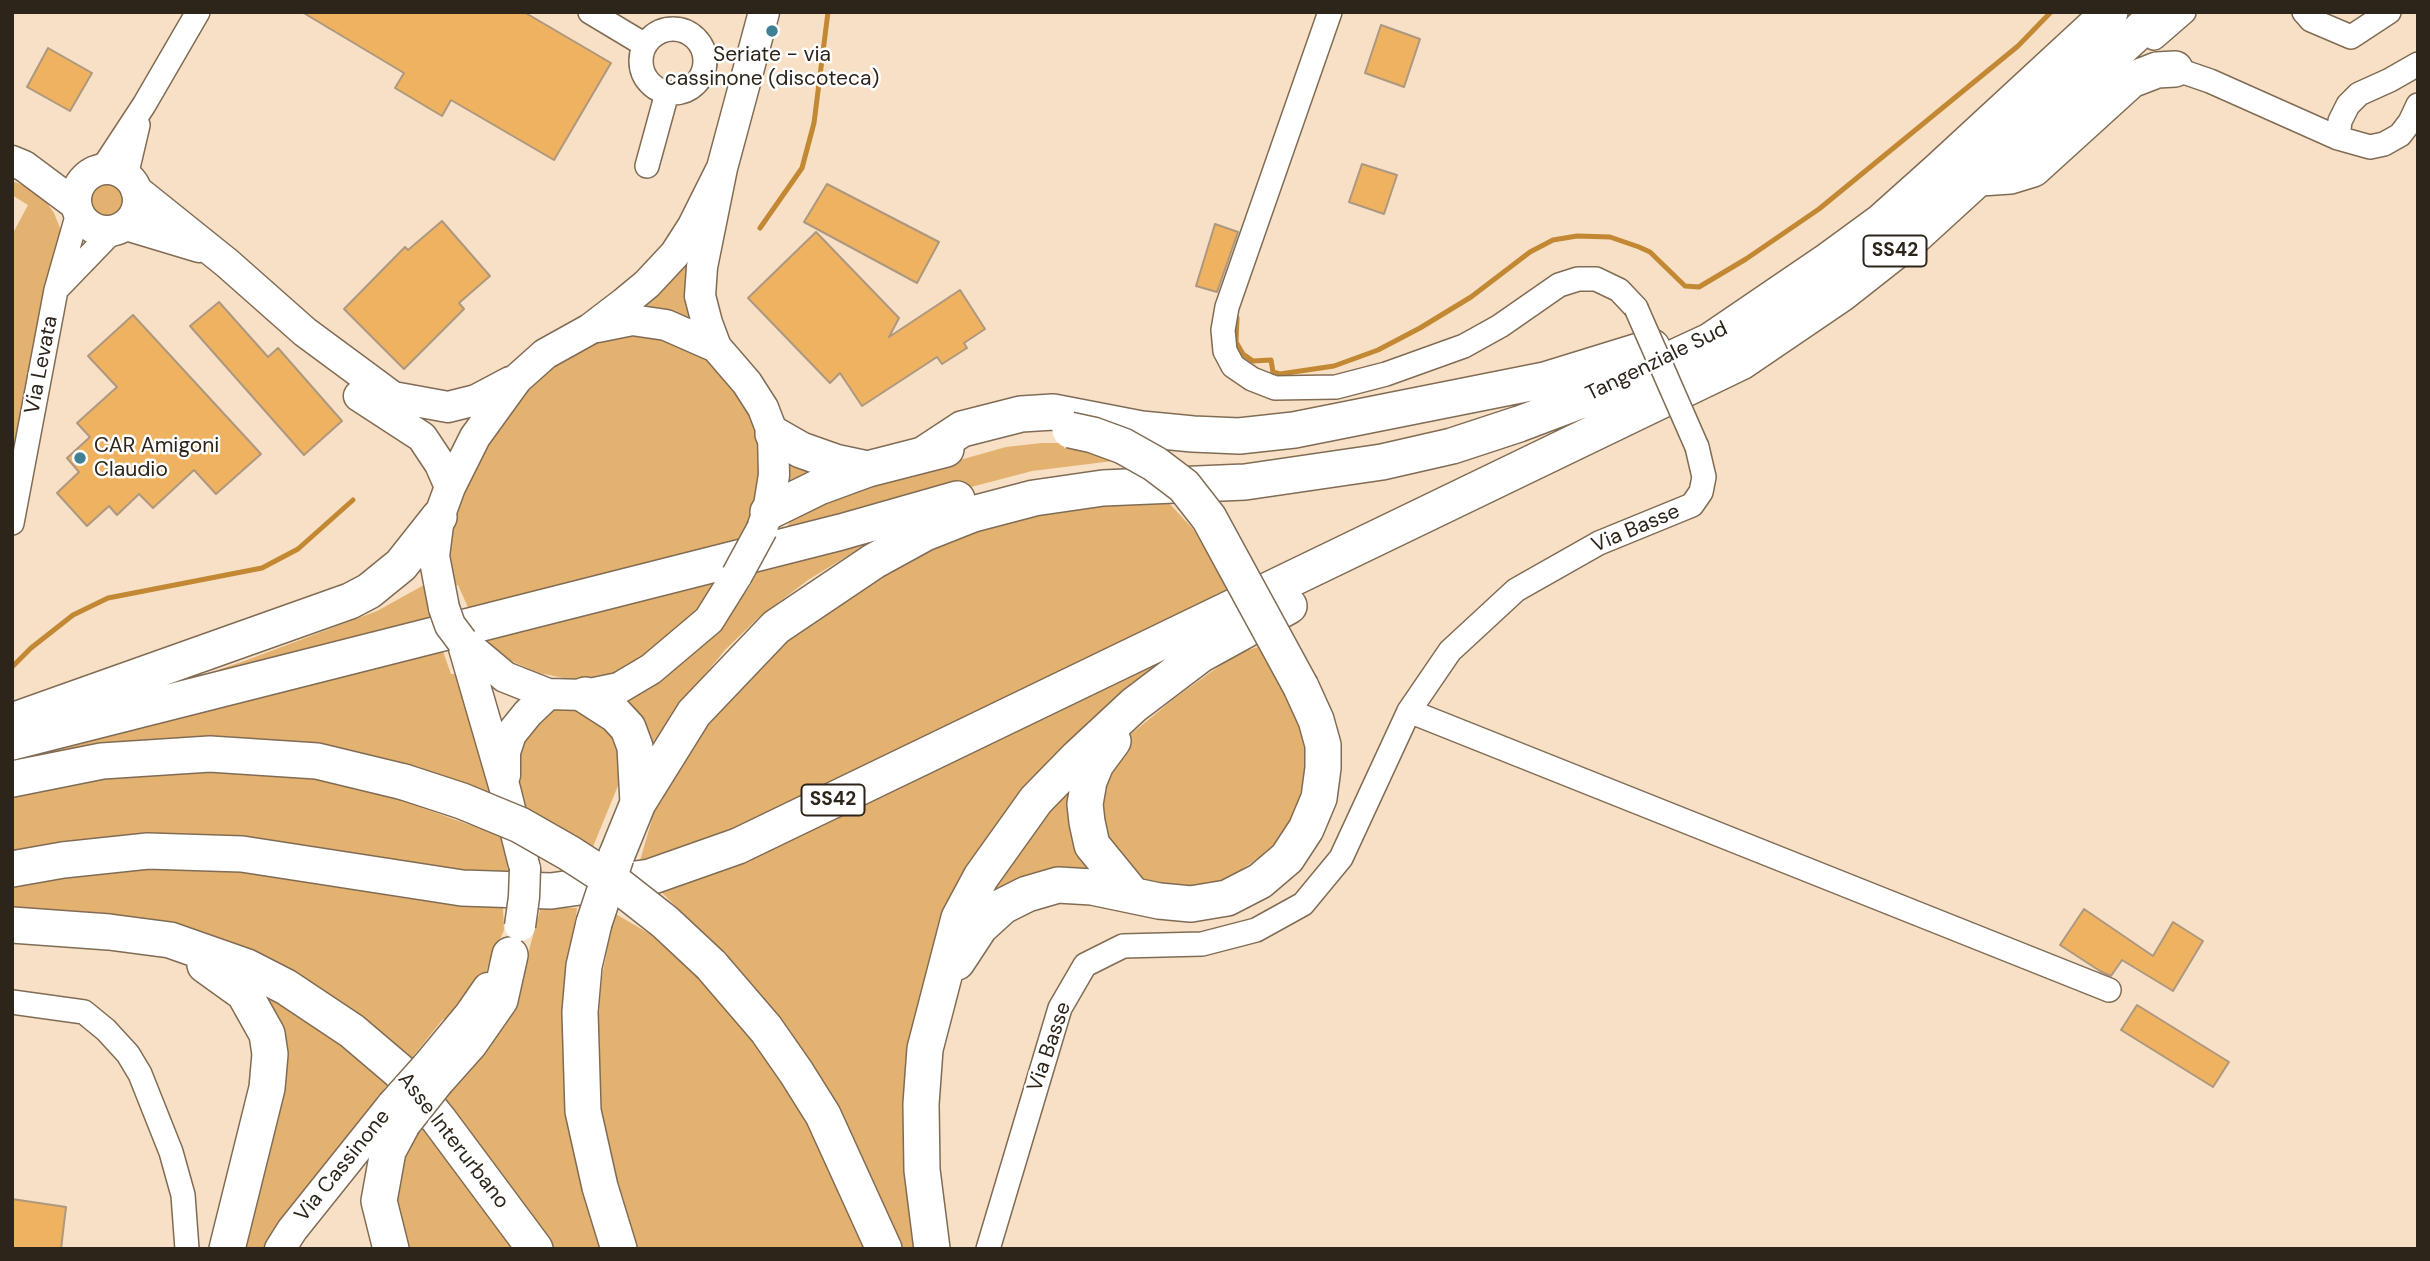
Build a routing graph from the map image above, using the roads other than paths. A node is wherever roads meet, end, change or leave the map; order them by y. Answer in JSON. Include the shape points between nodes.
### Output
{"nodes":[{"id":1,"x":198,"y":12,"type":"edge"},
{"id":2,"x":590,"y":12,"type":"edge"},
{"id":3,"x":764,"y":12,"type":"edge"},
{"id":4,"x":1330,"y":12,"type":"edge"},
{"id":5,"x":2110,"y":12,"type":"edge"},
{"id":6,"x":2160,"y":12,"type":"edge"},
{"id":7,"x":2184,"y":12,"type":"edge"},
{"id":8,"x":2304,"y":12,"type":"edge"},
{"id":9,"x":2389,"y":12,"type":"edge"},
{"id":10,"x":686,"y":21,"type":"edge"},
{"id":11,"x":645,"y":45,"type":"junction"},
{"id":12,"x":2418,"y":64,"type":"edge"},
{"id":13,"x":2175,"y":69,"type":"joint"},
{"id":14,"x":667,"y":93,"type":"junction"},
{"id":15,"x":2418,"y":105,"type":"edge"},
{"id":16,"x":2338,"y":138,"type":"junction"},
{"id":17,"x":18,"y":164,"type":"edge"},
{"id":18,"x":647,"y":166,"type":"dead end"},
{"id":19,"x":722,"y":167,"type":"junction"},
{"id":20,"x":114,"y":177,"type":"junction"},
{"id":21,"x":1980,"y":178,"type":"junction"},
{"id":22,"x":77,"y":208,"type":"junction"},
{"id":23,"x":120,"y":228,"type":"junction"},
{"id":24,"x":212,"y":251,"type":"junction"},
{"id":25,"x":56,"y":290,"type":"junction"},
{"id":26,"x":590,"y":329,"type":"junction"},
{"id":27,"x":304,"y":332,"type":"junction"},
{"id":28,"x":1710,"y":341,"type":"junction"},
{"id":29,"x":716,"y":347,"type":"junction"},
{"id":30,"x":517,"y":379,"type":"junction"},
{"id":31,"x":773,"y":434,"type":"junction"},
{"id":32,"x":1591,"y":436,"type":"junction"},
{"id":33,"x":924,"y":454,"type":"junction"},
{"id":34,"x":868,"y":469,"type":"junction"},
{"id":35,"x":1103,"y":488,"type":"junction"},
{"id":36,"x":444,"y":502,"type":"junction"},
{"id":37,"x":765,"y":520,"type":"junction"},
{"id":38,"x":12,"y":523,"type":"edge"},
{"id":39,"x":1245,"y":631,"type":"junction"},
{"id":40,"x":463,"y":641,"type":"junction"},
{"id":41,"x":548,"y":694,"type":"junction"},
{"id":42,"x":585,"y":695,"type":"junction"},
{"id":43,"x":1409,"y":711,"type":"junction"},
{"id":44,"x":12,"y":721,"type":"edge"},
{"id":45,"x":12,"y":742,"type":"edge"},
{"id":46,"x":12,"y":779,"type":"edge"},
{"id":47,"x":505,"y":789,"type":"junction"},
{"id":48,"x":638,"y":803,"type":"junction"},
{"id":49,"x":12,"y":869,"type":"edge"},
{"id":50,"x":1132,"y":894,"type":"junction"},
{"id":51,"x":12,"y":925,"type":"edge"},
{"id":52,"x":109,"y":932,"type":"junction"},
{"id":53,"x":515,"y":941,"type":"joint"},
{"id":54,"x":2109,"y":990,"type":"dead end"},
{"id":55,"x":938,"y":992,"type":"junction"},
{"id":56,"x":12,"y":1002,"type":"edge"},
{"id":57,"x":397,"y":1114,"type":"junction"},
{"id":58,"x":174,"y":1131,"type":"dead end"},
{"id":59,"x":187,"y":1249,"type":"edge"},
{"id":60,"x":198,"y":1249,"type":"edge"},
{"id":61,"x":227,"y":1249,"type":"edge"},
{"id":62,"x":280,"y":1249,"type":"edge"},
{"id":63,"x":391,"y":1249,"type":"edge"},
{"id":64,"x":535,"y":1249,"type":"edge"},
{"id":65,"x":619,"y":1249,"type":"edge"},
{"id":66,"x":884,"y":1249,"type":"edge"},
{"id":67,"x":932,"y":1249,"type":"edge"},
{"id":68,"x":988,"y":1249,"type":"edge"}],
"edges":[{"from":1,"to":20,"type":"street","via":[[144,105]]},
{"from":2,"to":11,"type":"street"},
{"from":3,"to":19,"type":"main road"},
{"from":4,"to":43,"type":"street","name":"Via Basse","bridge":true,"via":[[1227,307],[1225,351],[1233,366],[1275,388],[1336,387],[1464,346],[1559,285],[1596,279],[1619,290],[1636,308],[1697,447],[1704,477],[1692,505],[1598,543],[1516,590],[1450,651]]},
{"from":5,"to":28,"type":"highway","name":"Tangenziale Sud","number":"SS42","via":[[1882,221]]},
{"from":6,"to":21,"type":"highway","name":"Tangenziale Sud","number":"SS42"},
{"from":7,"to":21,"type":"street","via":[[2032,146]]},
{"from":8,"to":9,"type":"street","via":[[2311,20],[2351,37]]},
{"from":10,"to":11,"type":"street","via":[[661,31]]},
{"from":10,"to":14,"type":"street","via":[[706,64],[696,83],[685,91]]},
{"from":11,"to":14,"type":"street","via":[[643,74]]},
{"from":12,"to":16,"type":"street","via":[[2359,94],[2344,113]]},
{"from":13,"to":16,"type":"street"},
{"from":13,"to":21,"type":"highway","via":[[2157,69],[2130,80],[2033,169]]},
{"from":14,"to":18,"type":"street"},
{"from":15,"to":16,"type":"street","via":[[2400,135],[2384,144],[2370,147]]},
{"from":17,"to":20,"type":"main road"},
{"from":17,"to":22,"type":"main road"},
{"from":19,"to":26,"type":"main road","via":[[675,254],[647,284]]},
{"from":19,"to":29,"type":"main road","via":[[702,267],[701,296]]},
{"from":20,"to":22,"type":"main road","via":[[86,177],[77,189]]},
{"from":20,"to":23,"type":"main road","via":[[138,205]]},
{"from":20,"to":24,"type":"main road","via":[[157,204]]},
{"from":21,"to":32,"type":"highway","name":"Tangenziale Sud","number":"SS42","via":[[1863,277],[1741,362]]},
{"from":22,"to":23,"type":"main road","via":[[82,220],[96,230]]},
{"from":22,"to":25,"type":"street","name":"Via Levata"},
{"from":23,"to":24,"type":"main road","via":[[169,236]]},
{"from":23,"to":25,"type":"street","name":"Via Levata"},
{"from":24,"to":27,"type":"main road"},
{"from":25,"to":38,"type":"street","name":"Via Levata"},
{"from":26,"to":29,"type":"main road","via":[[643,321],[666,325]]},
{"from":26,"to":30,"type":"main road","via":[[545,354]]},
{"from":27,"to":30,"type":"main road","via":[[393,397],[448,407],[476,400]]},
{"from":27,"to":36,"type":"main road","via":[[359,396],[422,437],[440,464]]},
{"from":28,"to":33,"type":"highway","via":[[1681,338],[1545,380],[1294,430],[1239,436],[1193,434],[1053,412],[1021,414],[962,429]]},
{"from":28,"to":35,"type":"highway","name":"Tangenziale Sud","number":"SS42","via":[[1580,401],[1452,446],[1315,474]]},
{"from":29,"to":31,"type":"main road","via":[[747,383]]},
{"from":30,"to":36,"type":"main road","via":[[475,437]]},
{"from":31,"to":34,"type":"highway","via":[[801,450]]},
{"from":31,"to":37,"type":"main road","via":[[774,475]]},
{"from":32,"to":39,"type":"highway","via":[[1479,507]]},
{"from":32,"to":49,"type":"highway","number":"SS42","via":[[738,846],[650,877],[551,891],[461,888],[242,854],[148,851]]},
{"from":33,"to":34,"type":"highway"},
{"from":33,"to":50,"type":"highway","bridge":true,"via":[[1035,429],[1070,430],[1123,446],[1155,464],[1184,486],[1209,518],[1301,687],[1323,745],[1323,768],[1319,798],[1306,829],[1286,858],[1260,881],[1227,898],[1191,904]]},
{"from":34,"to":37,"type":"highway","via":[[819,487]]},
{"from":35,"to":45,"type":"highway","number":"SS42","via":[[1056,474]]},
{"from":35,"to":48,"type":"highway","via":[[1034,498],[973,514],[925,533],[824,593],[776,627],[694,713]]},
{"from":36,"to":40,"type":"main road","bridge":true,"via":[[433,555],[444,608]]},
{"from":36,"to":44,"type":"highway","via":[[401,565],[350,601]]},
{"from":37,"to":42,"type":"main road","bridge":true,"via":[[709,620],[651,669],[619,688]]},
{"from":39,"to":50,"type":"highway","via":[[1113,741],[1093,773],[1085,804],[1092,845]]},
{"from":39,"to":55,"type":"highway","via":[[1166,679],[1036,800],[958,918]]},
{"from":40,"to":41,"type":"main road","via":[[505,677]]},
{"from":40,"to":47,"type":"main road"},
{"from":41,"to":42,"type":"main road"},
{"from":41,"to":47,"type":"main road","via":[[512,734],[505,752]]},
{"from":42,"to":48,"type":"highway","via":[[628,727],[635,747]]},
{"from":43,"to":54,"type":"street"},
{"from":43,"to":68,"type":"street","name":"Via Basse","via":[[1341,858],[1303,904],[1256,930],[1202,944],[1123,946],[1085,965],[1060,1008]]},
{"from":46,"to":66,"type":"highway","bridge":true,"via":[[102,761],[210,754],[317,761],[404,782],[520,825],[614,882],[655,914],[711,965],[766,1029],[810,1093]]},
{"from":47,"to":53,"type":"main road","bridge":true,"via":[[525,869]]},
{"from":48,"to":65,"type":"highway","bridge":true,"via":[[594,923],[580,1012],[583,1111]]},
{"from":50,"to":55,"type":"highway","via":[[1058,885],[1003,906],[979,926]]},
{"from":51,"to":52,"type":"highway","name":"Asse Interurbano"},
{"from":52,"to":61,"type":"highway","via":[[192,958],[221,975],[244,993],[268,1034],[267,1088]]},
{"from":52,"to":64,"type":"highway","name":"Asse Interurbano","via":[[170,940],[247,967],[286,986],[352,1031],[417,1090]]},
{"from":53,"to":57,"type":"highway","bridge":true,"via":[[500,1000],[470,1043],[432,1073]]},
{"from":55,"to":67,"type":"highway","via":[[925,1049],[921,1104],[922,1170]]},
{"from":56,"to":59,"type":"street","via":[[84,1013],[128,1054],[141,1074],[171,1152],[183,1195]]},
{"from":57,"to":62,"type":"main road","name":"Via Cassinone"},
{"from":57,"to":63,"type":"highway","via":[[379,1201]]},
{"from":58,"to":60,"type":"street","via":[[191,1176]]}]}
